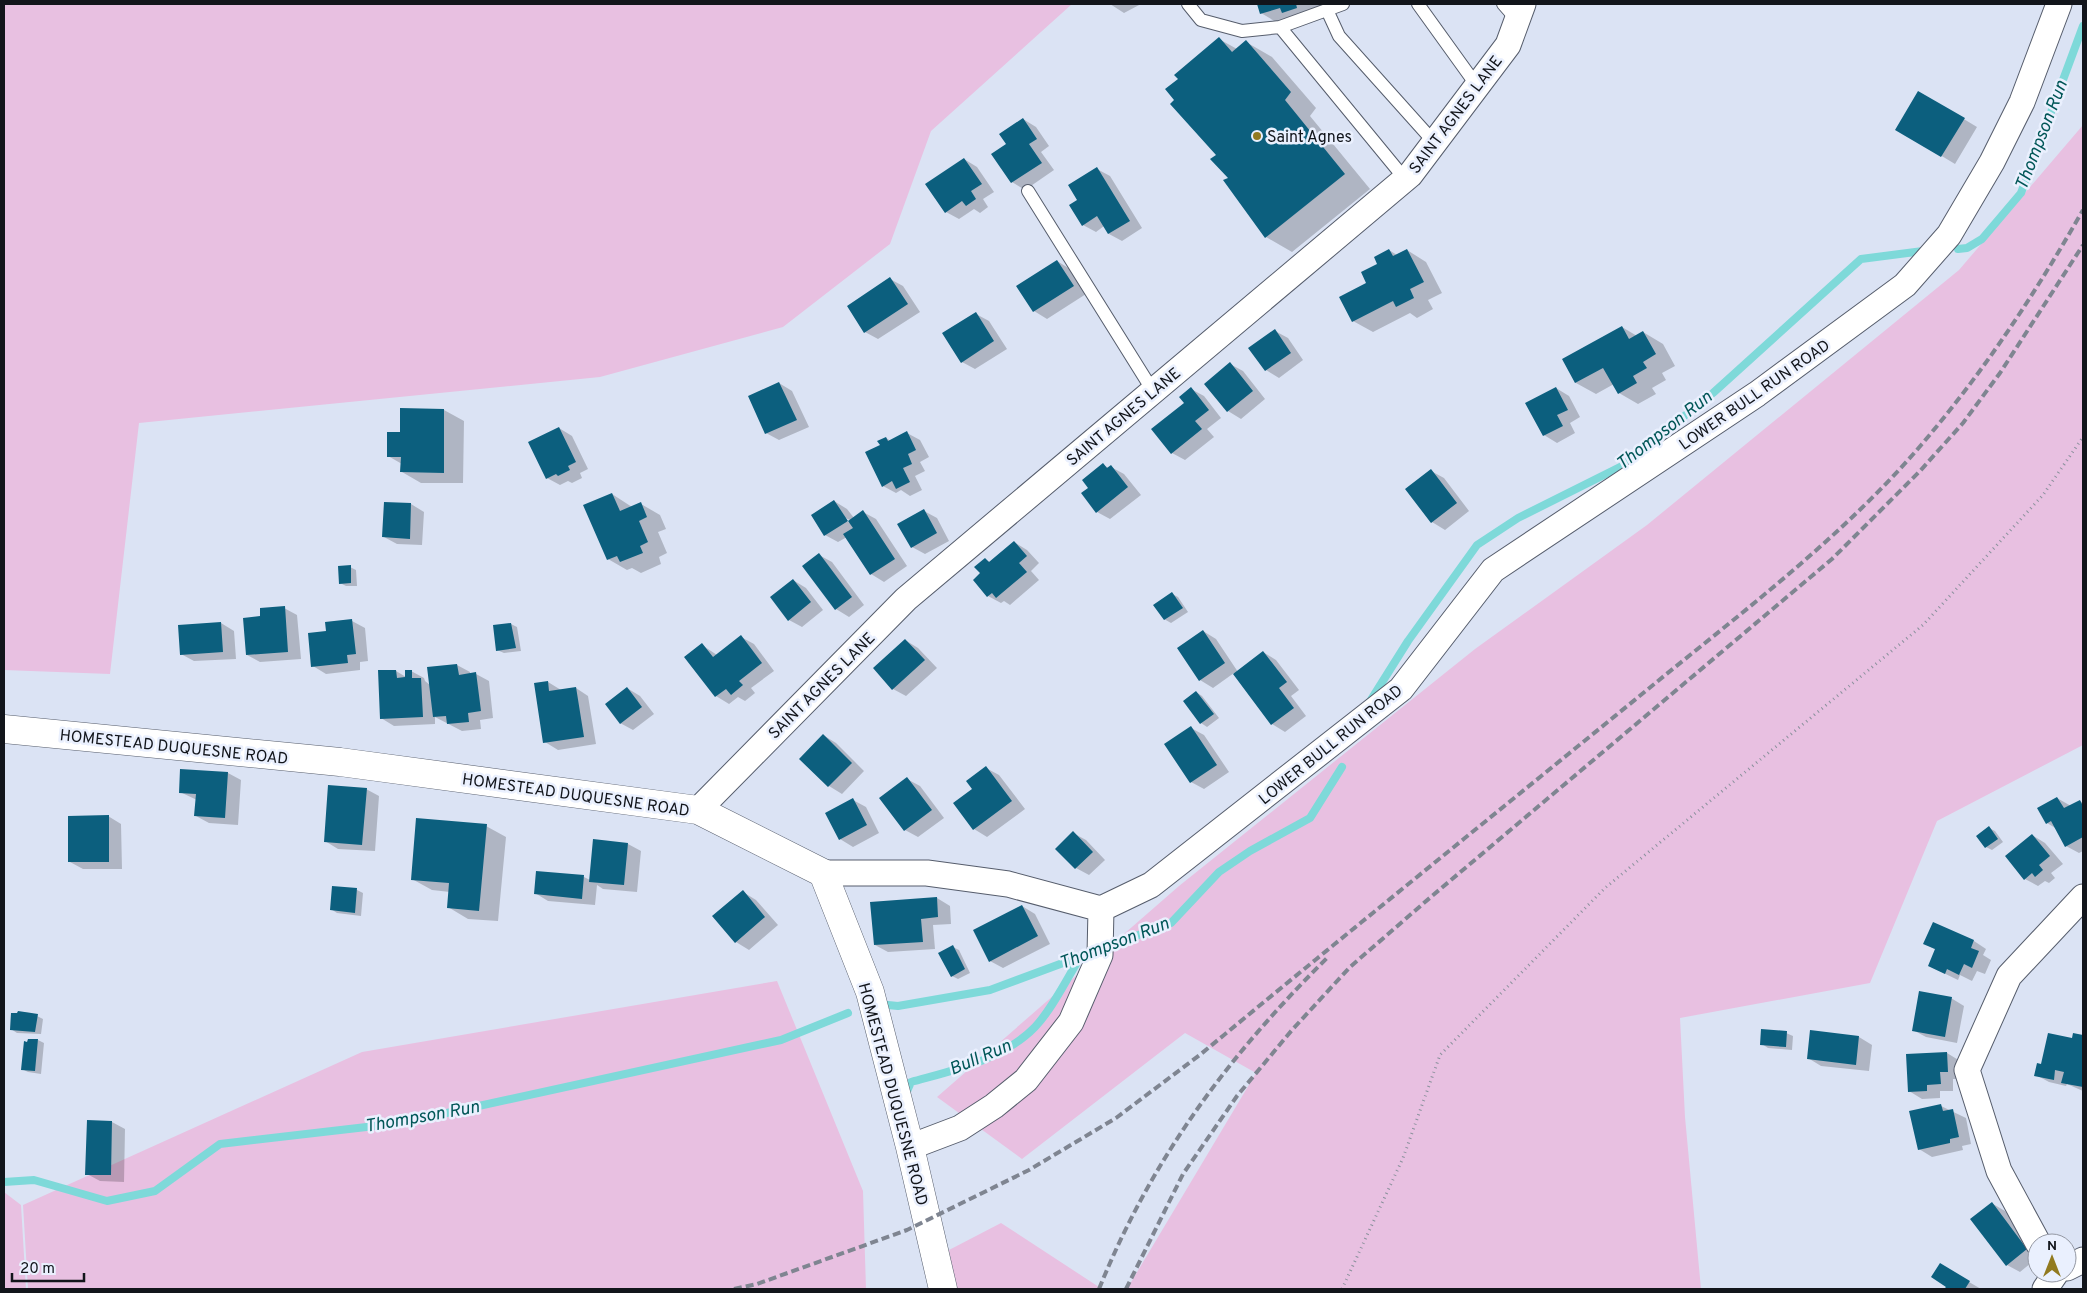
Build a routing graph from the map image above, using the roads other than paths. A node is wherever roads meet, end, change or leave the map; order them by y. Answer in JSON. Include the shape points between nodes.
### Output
{"nodes":[{"id":1,"x":1188,"y":4,"type":"edge"},
{"id":2,"x":1342,"y":4,"type":"edge"},
{"id":3,"x":1418,"y":4,"type":"edge"},
{"id":4,"x":2059,"y":4,"type":"edge"},
{"id":5,"x":1514,"y":9,"type":"edge"},
{"id":6,"x":1327,"y":10,"type":"junction"},
{"id":7,"x":1280,"y":27,"type":"junction"},
{"id":8,"x":1477,"y":86,"type":"junction"},
{"id":9,"x":1434,"y":142,"type":"junction"},
{"id":10,"x":1405,"y":179,"type":"junction"},
{"id":11,"x":1028,"y":191,"type":"dead end"},
{"id":12,"x":1153,"y":391,"type":"junction"},
{"id":13,"x":4,"y":729,"type":"edge"},
{"id":14,"x":698,"y":810,"type":"junction"},
{"id":15,"x":823,"y":873,"type":"junction"},
{"id":16,"x":2083,"y":896,"type":"edge"},
{"id":17,"x":1101,"y":909,"type":"junction"},
{"id":18,"x":910,"y":1147,"type":"junction"},
{"id":19,"x":2033,"y":1233,"type":"edge"},
{"id":20,"x":943,"y":1289,"type":"edge"}],
"edges":[{"from":1,"to":7,"type":"lane","via":[[1202,20],[1242,31]]},
{"from":2,"to":6,"type":"lane"},
{"from":3,"to":8,"type":"lane"},
{"from":4,"to":17,"type":"street","name":"LOWER BULL RUN ROAD","via":[[2022,102],[1992,162],[1949,235],[1906,285],[1757,394],[1493,570],[1402,689],[1151,885]]},
{"from":5,"to":8,"type":"street","name":"SAINT AGNES LANE","via":[[1508,45]]},
{"from":6,"to":7,"type":"lane"},
{"from":6,"to":9,"type":"lane","via":[[1339,36]]},
{"from":7,"to":10,"type":"lane"},
{"from":8,"to":9,"type":"street","name":"SAINT AGNES LANE"},
{"from":9,"to":10,"type":"street","name":"SAINT AGNES LANE"},
{"from":10,"to":12,"type":"street","name":"SAINT AGNES LANE"},
{"from":11,"to":12,"type":"lane"},
{"from":12,"to":14,"type":"street","name":"SAINT AGNES LANE","via":[[906,599]]},
{"from":13,"to":14,"type":"street","name":"HOMESTEAD DUQUESNE ROAD","via":[[340,762]]},
{"from":14,"to":15,"type":"street","name":"HOMESTEAD DUQUESNE ROAD"},
{"from":15,"to":17,"type":"street","via":[[927,873],[1008,884]]},
{"from":15,"to":18,"type":"street","name":"HOMESTEAD DUQUESNE ROAD","via":[[870,992]]},
{"from":16,"to":19,"type":"street","via":[[2009,976],[1967,1070],[1999,1172]]},
{"from":17,"to":18,"type":"street","via":[[1100,946],[1071,1022],[1026,1080],[960,1128]]},
{"from":18,"to":20,"type":"street","name":"HOMESTEAD DUQUESNE ROAD"}]}
